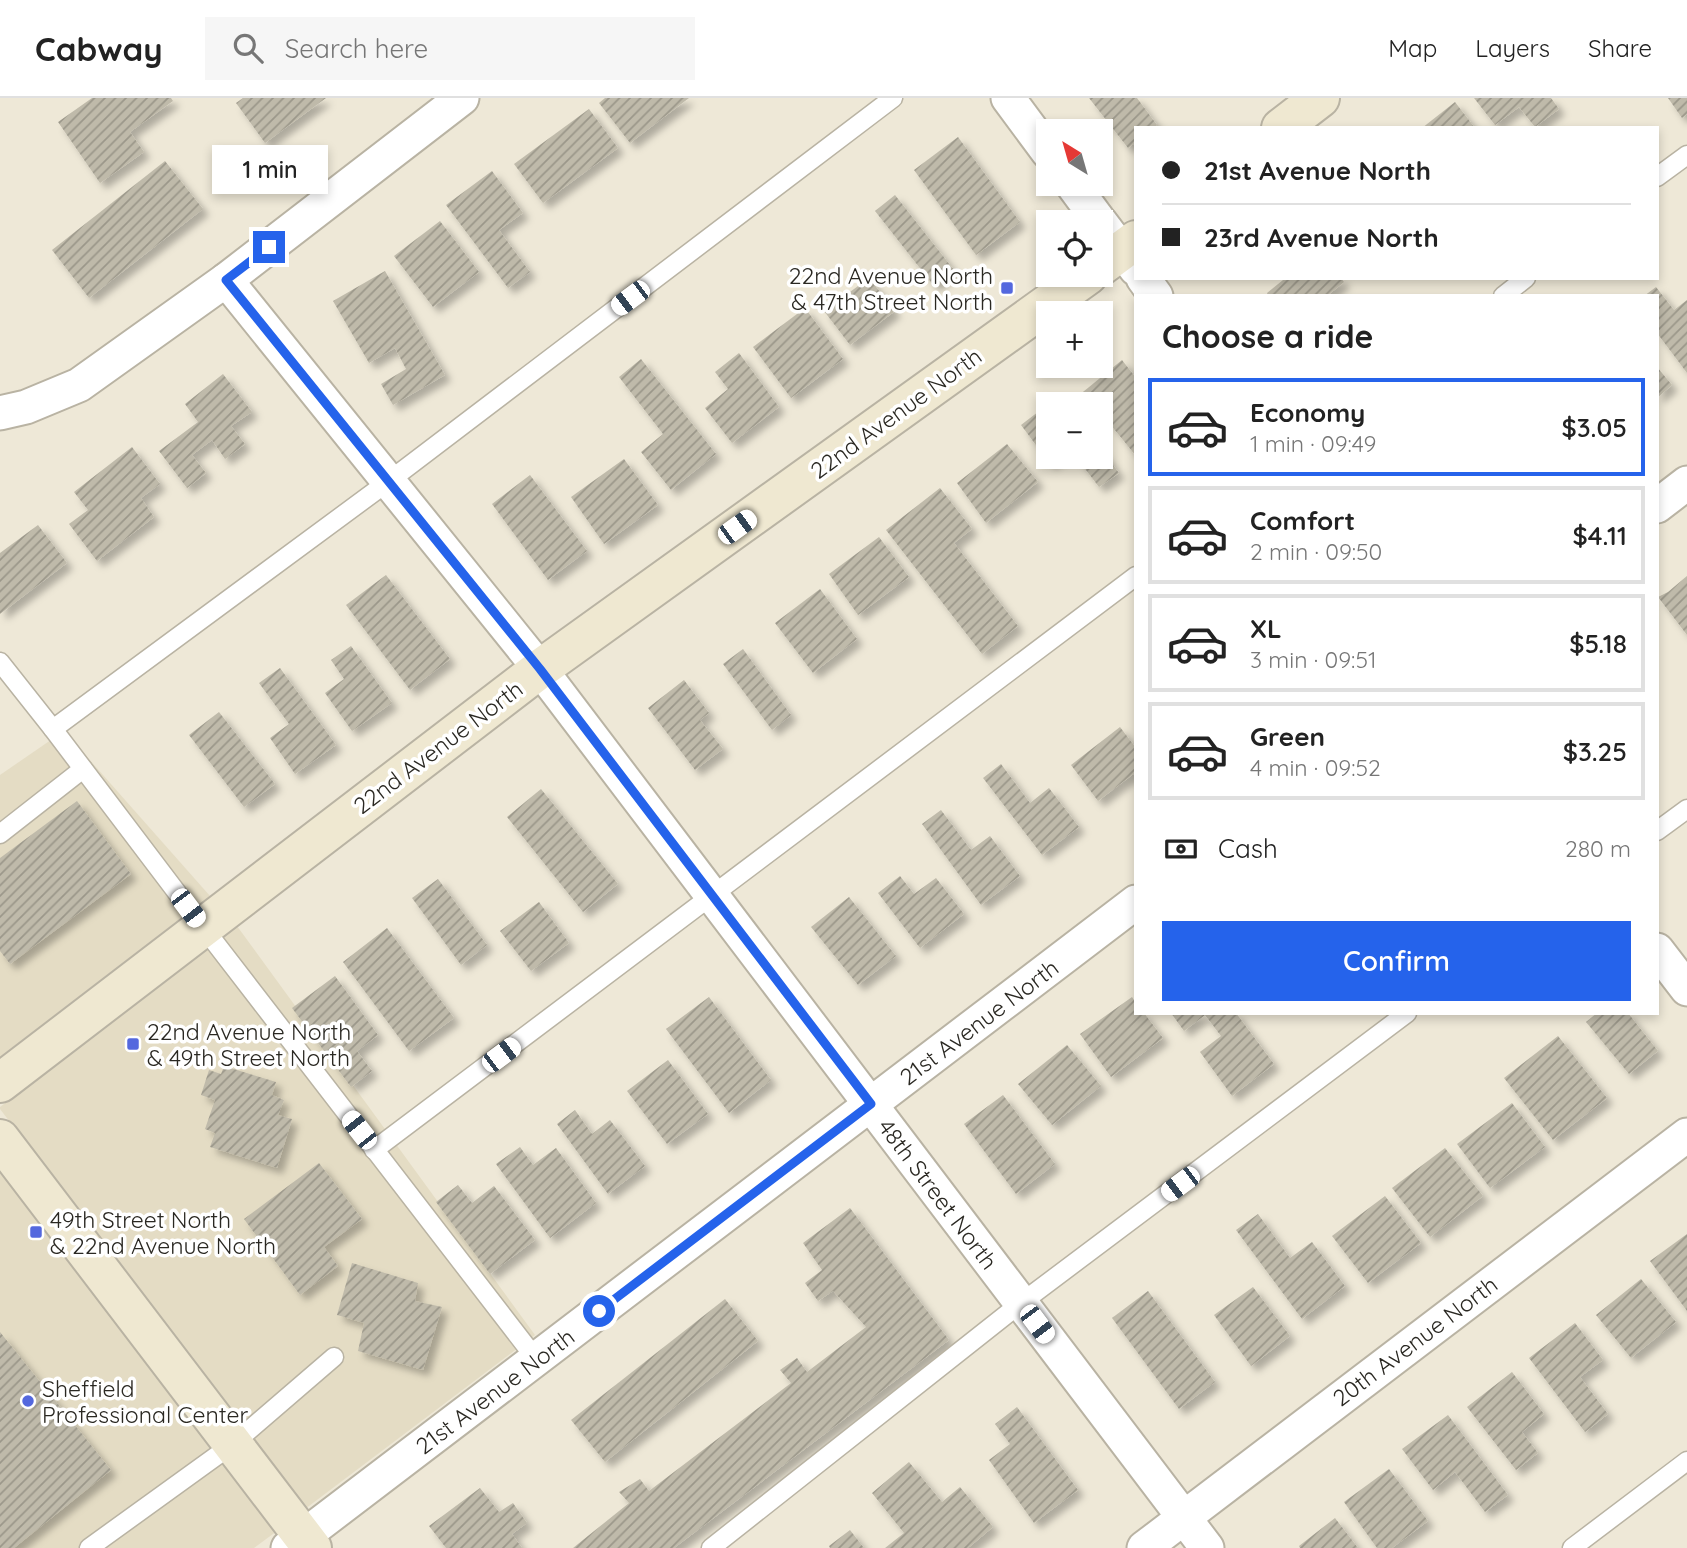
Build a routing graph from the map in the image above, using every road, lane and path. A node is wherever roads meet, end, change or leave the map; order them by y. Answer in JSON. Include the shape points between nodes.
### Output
{"nodes":[{"id":1,"x":462,"y":98,"type":"edge"},
{"id":2,"x":893,"y":98,"type":"edge"},
{"id":3,"x":1007,"y":98,"type":"edge"},
{"id":4,"x":1320,"y":98,"type":"edge"},
{"id":5,"x":1284,"y":126,"type":"edge"},
{"id":6,"x":1036,"y":136,"type":"edge"},
{"id":7,"x":1687,"y":155,"type":"edge"},
{"id":8,"x":1659,"y":176,"type":"edge"},
{"id":9,"x":1081,"y":196,"type":"edge"},
{"id":10,"x":1120,"y":250,"type":"edge"},
{"id":11,"x":1134,"y":268,"type":"edge"},
{"id":12,"x":226,"y":280,"type":"junction"},
{"id":13,"x":1143,"y":280,"type":"edge"},
{"id":14,"x":1523,"y":280,"type":"edge"},
{"id":15,"x":1071,"y":287,"type":"edge"},
{"id":16,"x":1154,"y":294,"type":"edge"},
{"id":17,"x":1506,"y":294,"type":"edge"},
{"id":18,"x":0,"y":413,"type":"edge"},
{"id":19,"x":389,"y":481,"type":"junction"},
{"id":20,"x":1687,"y":483,"type":"edge"},
{"id":21,"x":1659,"y":504,"type":"edge"},
{"id":22,"x":1134,"y":578,"type":"edge"},
{"id":23,"x":0,"y":662,"type":"edge"},
{"id":24,"x":540,"y":669,"type":"junction"},
{"id":25,"x":53,"y":729,"type":"junction"},
{"id":26,"x":83,"y":769,"type":"junction"},
{"id":27,"x":1687,"y":809,"type":"edge"},
{"id":28,"x":1659,"y":830,"type":"edge"},
{"id":29,"x":0,"y":834,"type":"edge"},
{"id":30,"x":712,"y":895,"type":"junction"},
{"id":31,"x":1134,"y":904,"type":"edge"},
{"id":32,"x":203,"y":927,"type":"junction"},
{"id":33,"x":1659,"y":953,"type":"edge"},
{"id":34,"x":1687,"y":989,"type":"edge"},
{"id":35,"x":1404,"y":1015,"type":"edge"},
{"id":36,"x":0,"y":1083,"type":"edge"},
{"id":37,"x":871,"y":1104,"type":"junction"},
{"id":38,"x":1687,"y":1135,"type":"edge"},
{"id":39,"x":0,"y":1139,"type":"edge"},
{"id":40,"x":374,"y":1150,"type":"junction"},
{"id":41,"x":1021,"y":1303,"type":"junction"},
{"id":42,"x":334,"y":1357,"type":"dead end"},
{"id":43,"x":536,"y":1359,"type":"junction"},
{"id":44,"x":233,"y":1444,"type":"junction"},
{"id":45,"x":1687,"y":1461,"type":"edge"},
{"id":46,"x":1184,"y":1517,"type":"junction"},
{"id":47,"x":301,"y":1544,"type":"edge"},
{"id":48,"x":89,"y":1548,"type":"edge"},
{"id":49,"x":712,"y":1548,"type":"edge"},
{"id":50,"x":1144,"y":1548,"type":"edge"},
{"id":51,"x":1207,"y":1548,"type":"edge"},
{"id":52,"x":1572,"y":1548,"type":"edge"}],
"edges":[{"from":1,"to":12,"type":"street"},
{"from":2,"to":19,"type":"lane"},
{"from":3,"to":6,"type":"street"},
{"from":4,"to":5,"type":"main road"},
{"from":7,"to":8,"type":"lane"},
{"from":9,"to":10,"type":"street"},
{"from":10,"to":11,"type":"street"},
{"from":12,"to":18,"type":"street","via":[[79,385]]},
{"from":12,"to":19,"type":"street","name":"48th Street North"},
{"from":13,"to":16,"type":"street"},
{"from":14,"to":17,"type":"lane"},
{"from":15,"to":24,"type":"main road","name":"22nd Avenue North"},
{"from":19,"to":24,"type":"street","name":"48th Street North"},
{"from":19,"to":25,"type":"lane"},
{"from":20,"to":21,"type":"street"},
{"from":22,"to":30,"type":"lane"},
{"from":23,"to":25,"type":"lane"},
{"from":24,"to":30,"type":"street","name":"48th Street North"},
{"from":24,"to":32,"type":"main road","name":"22nd Avenue North"},
{"from":25,"to":26,"type":"lane"},
{"from":26,"to":29,"type":"lane"},
{"from":26,"to":32,"type":"lane"},
{"from":27,"to":28,"type":"lane"},
{"from":30,"to":37,"type":"street","name":"48th Street North"},
{"from":30,"to":40,"type":"lane"},
{"from":31,"to":37,"type":"street","name":"21st Avenue North"},
{"from":32,"to":36,"type":"main road","name":"22nd Avenue North"},
{"from":32,"to":40,"type":"lane"},
{"from":33,"to":34,"type":"street"},
{"from":35,"to":41,"type":"lane"},
{"from":37,"to":41,"type":"street","name":"48th Street North"},
{"from":37,"to":43,"type":"street","name":"21st Avenue North"},
{"from":38,"to":46,"type":"street","name":"20th Avenue North"},
{"from":39,"to":44,"type":"main road"},
{"from":40,"to":43,"type":"lane"},
{"from":41,"to":46,"type":"street","name":"48th Street North"},
{"from":41,"to":49,"type":"lane"},
{"from":42,"to":44,"type":"lane"},
{"from":43,"to":47,"type":"street","name":"21st Avenue North"},
{"from":44,"to":47,"type":"main road"},
{"from":44,"to":48,"type":"lane"},
{"from":45,"to":52,"type":"lane"},
{"from":46,"to":50,"type":"street","name":"20th Avenue North"},
{"from":46,"to":51,"type":"street","name":"48th Street North"}]}
